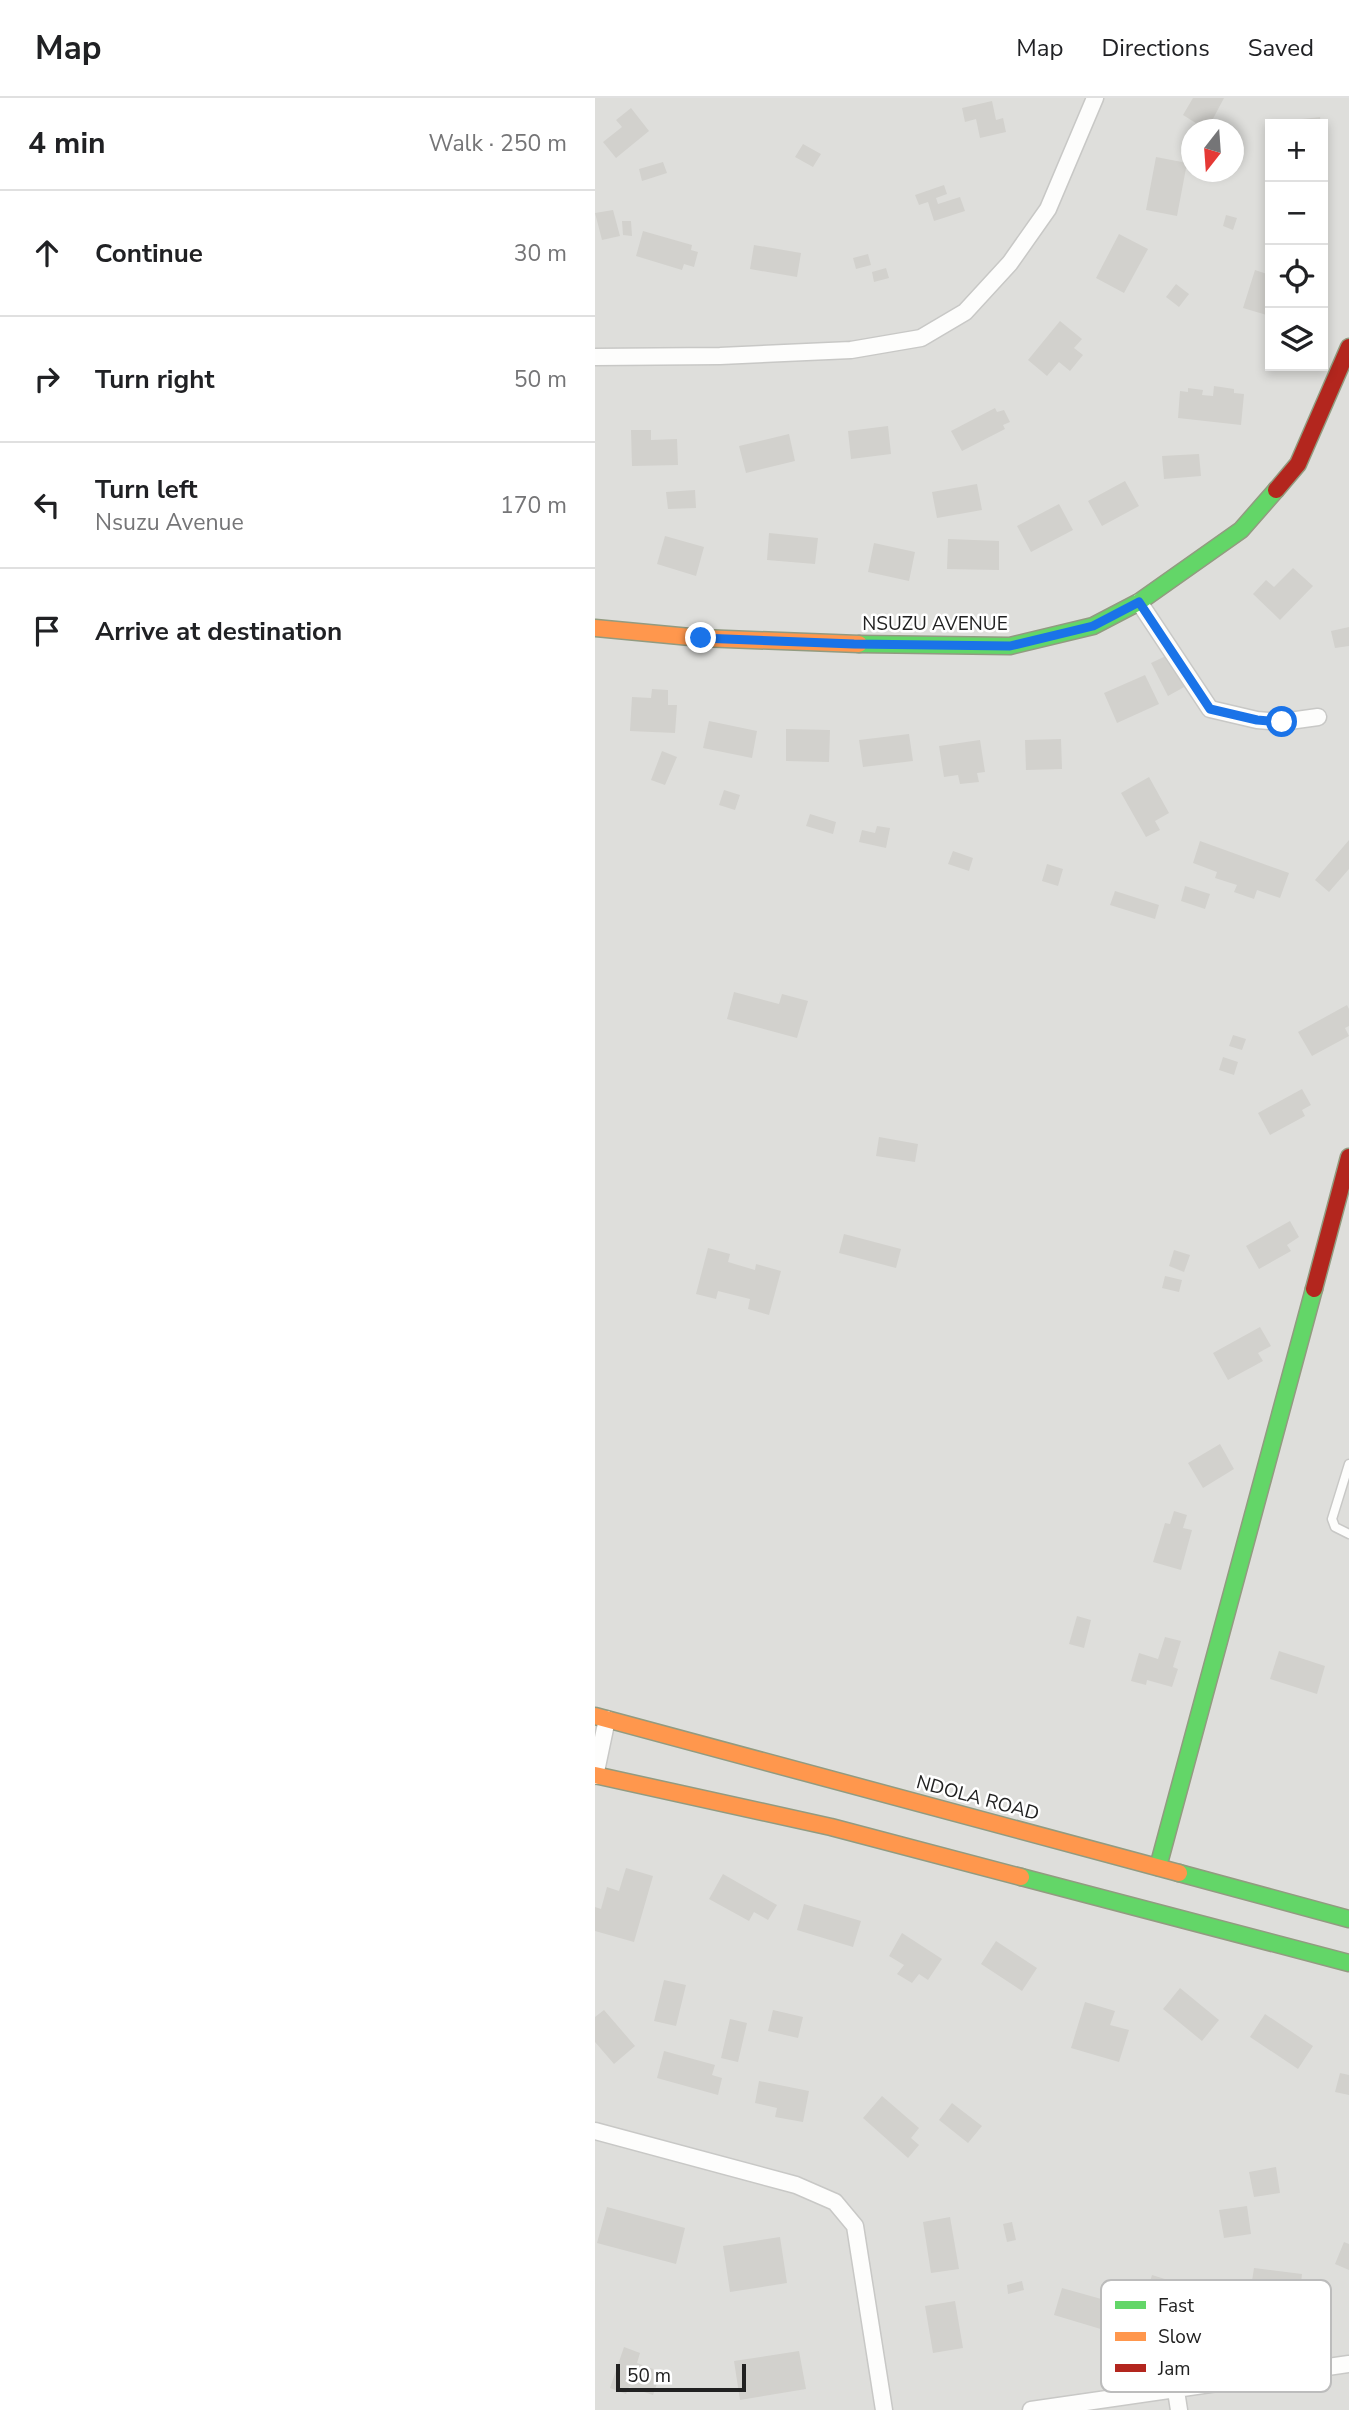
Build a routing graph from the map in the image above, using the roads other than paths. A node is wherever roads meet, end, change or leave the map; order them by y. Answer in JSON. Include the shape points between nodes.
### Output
{"nodes":[{"id":1,"x":1095,"y":98,"type":"edge"},
{"id":2,"x":1349,"y":347,"type":"edge"},
{"id":3,"x":595,"y":357,"type":"edge"},
{"id":4,"x":1139,"y":602,"type":"junction"},
{"id":5,"x":595,"y":628,"type":"edge"},
{"id":6,"x":1318,"y":717,"type":"dead end"},
{"id":7,"x":1349,"y":1157,"type":"edge"},
{"id":8,"x":1349,"y":1464,"type":"edge"},
{"id":9,"x":1349,"y":1534,"type":"edge"},
{"id":10,"x":601,"y":1717,"type":"edge"},
{"id":11,"x":595,"y":1776,"type":"edge"},
{"id":12,"x":1158,"y":1867,"type":"junction"},
{"id":13,"x":1349,"y":1919,"type":"edge"},
{"id":14,"x":1349,"y":1963,"type":"edge"},
{"id":15,"x":595,"y":2132,"type":"edge"},
{"id":16,"x":1349,"y":2364,"type":"edge"},
{"id":17,"x":1331,"y":2367,"type":"edge"},
{"id":18,"x":1162,"y":2392,"type":"edge"},
{"id":19,"x":1176,"y":2392,"type":"edge"},
{"id":20,"x":884,"y":2410,"type":"edge"},
{"id":21,"x":1031,"y":2410,"type":"edge"},
{"id":22,"x":1178,"y":2410,"type":"edge"}],
"edges":[{"from":1,"to":3,"type":"street","via":[[1048,209],[1010,263],[965,312],[921,338],[851,350]]},
{"from":2,"to":4,"type":"street","name":"NSUZU AVENUE","via":[[1298,464],[1241,530]]},
{"from":4,"to":5,"type":"street","name":"NSUZU AVENUE","via":[[1093,626],[1010,646],[715,638]]},
{"from":4,"to":6,"type":"street","via":[[1210,709],[1282,722]]},
{"from":7,"to":12,"type":"street"},
{"from":8,"to":9,"type":"lane","via":[[1332,1519],[1335,1527]]},
{"from":10,"to":11,"type":"street"},
{"from":10,"to":12,"type":"street","name":"NDOLA ROAD"},
{"from":11,"to":14,"type":"street","via":[[831,1827]]},
{"from":12,"to":13,"type":"street","name":"NDOLA ROAD"},
{"from":15,"to":20,"type":"street","via":[[796,2185],[835,2202],[855,2226]]},
{"from":16,"to":17,"type":"street"},
{"from":18,"to":21,"type":"street"},
{"from":19,"to":22,"type":"street"}]}
